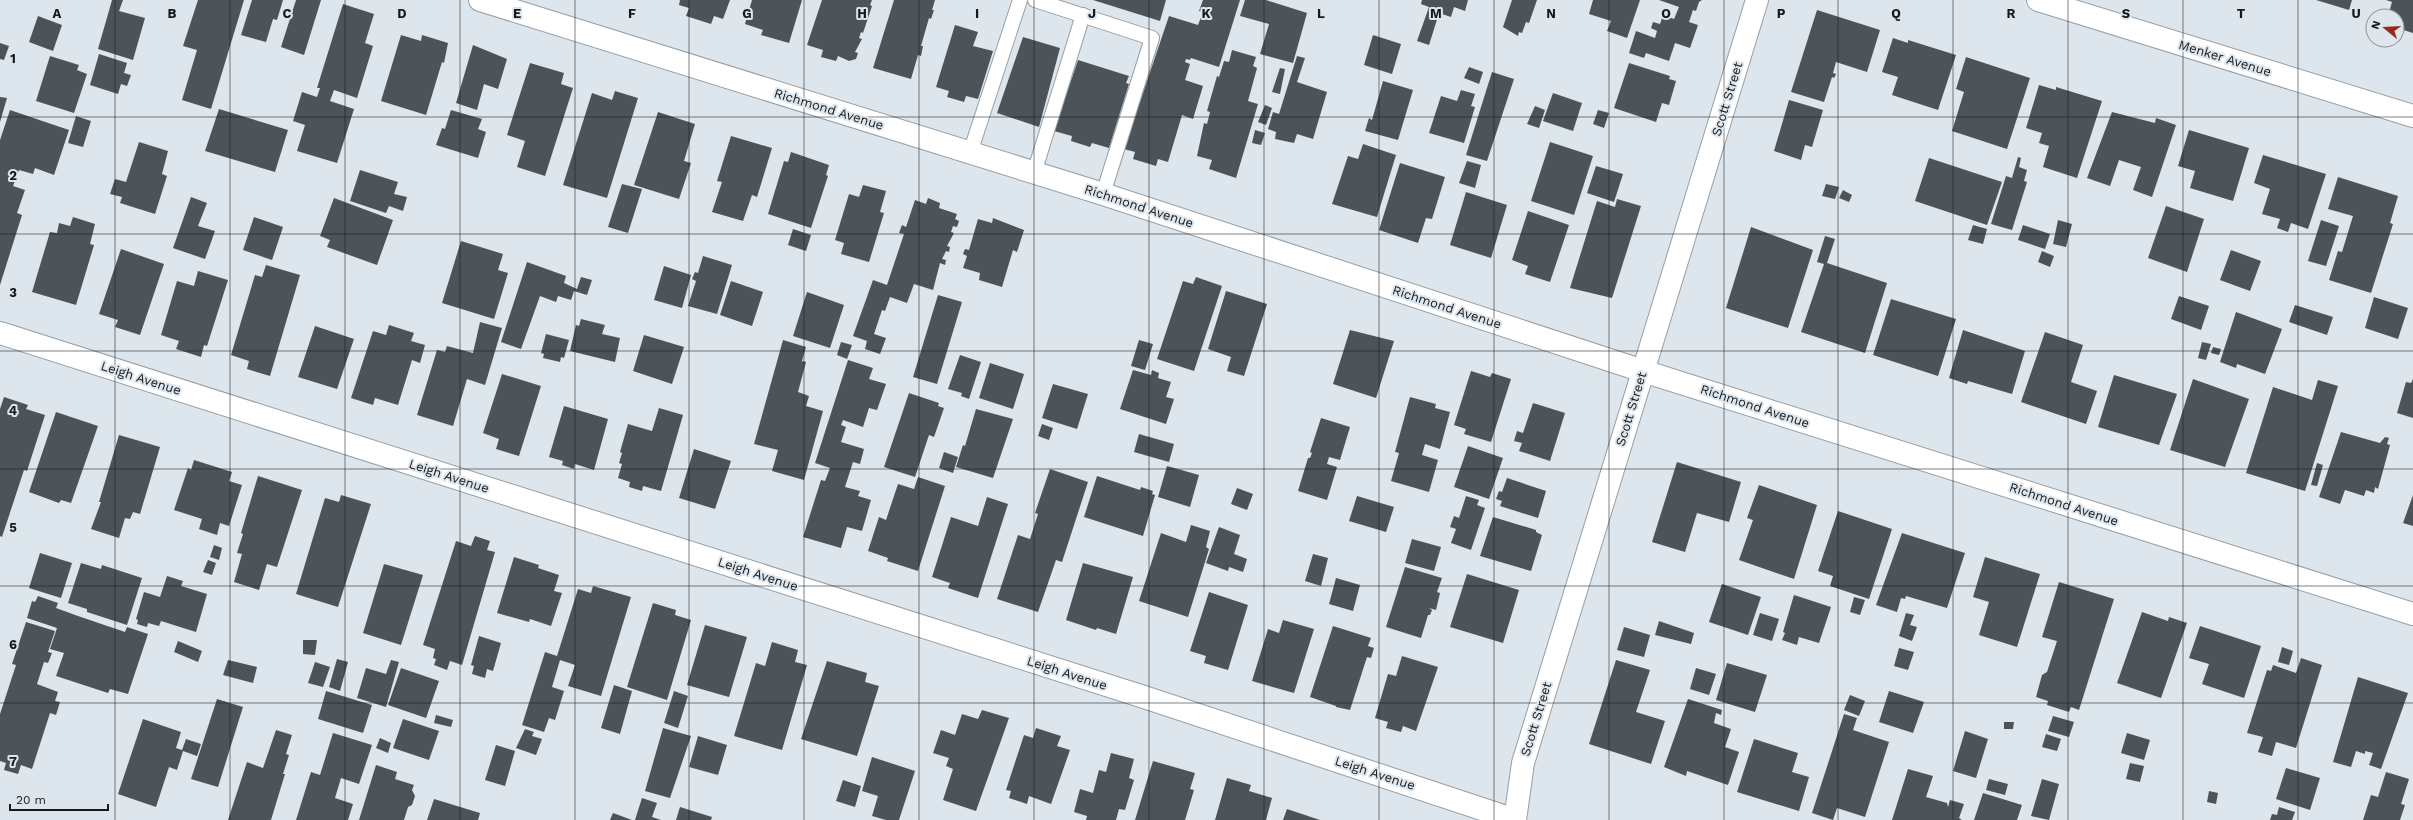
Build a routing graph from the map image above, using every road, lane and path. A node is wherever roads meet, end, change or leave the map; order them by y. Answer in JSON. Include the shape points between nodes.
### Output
{"nodes":[{"id":1,"x":480,"y":0,"type":"edge"},
{"id":2,"x":1020,"y":0,"type":"edge"},
{"id":3,"x":1036,"y":0,"type":"edge"},
{"id":4,"x":1757,"y":0,"type":"edge"},
{"id":5,"x":2038,"y":0,"type":"edge"},
{"id":6,"x":1083,"y":15,"type":"junction"},
{"id":7,"x":2413,"y":116,"type":"edge"},
{"id":8,"x":970,"y":153,"type":"junction"},
{"id":9,"x":1034,"y":173,"type":"junction"},
{"id":10,"x":1103,"y":194,"type":"junction"},
{"id":11,"x":0,"y":333,"type":"edge"},
{"id":12,"x":1643,"y":371,"type":"junction"},
{"id":13,"x":2413,"y":614,"type":"edge"},
{"id":14,"x":1515,"y":820,"type":"edge"}],
"edges":[{"from":1,"to":8,"type":"street","name":"Richmond Avenue"},
{"from":2,"to":8,"type":"lane"},
{"from":3,"to":6,"type":"lane"},
{"from":4,"to":12,"type":"street","name":"Scott Street"},
{"from":5,"to":7,"type":"street","name":"Menker Avenue"},
{"from":6,"to":9,"type":"lane"},
{"from":6,"to":10,"type":"lane","via":[[1152,38]]},
{"from":8,"to":9,"type":"street","name":"Richmond Avenue"},
{"from":9,"to":10,"type":"street","name":"Richmond Avenue"},
{"from":10,"to":12,"type":"street","name":"Richmond Avenue"},
{"from":11,"to":14,"type":"street","name":"Leigh Avenue","via":[[1144,697]]},
{"from":12,"to":13,"type":"street","name":"Richmond Avenue"},
{"from":12,"to":14,"type":"street","name":"Scott Street","via":[[1523,763]]}]}
